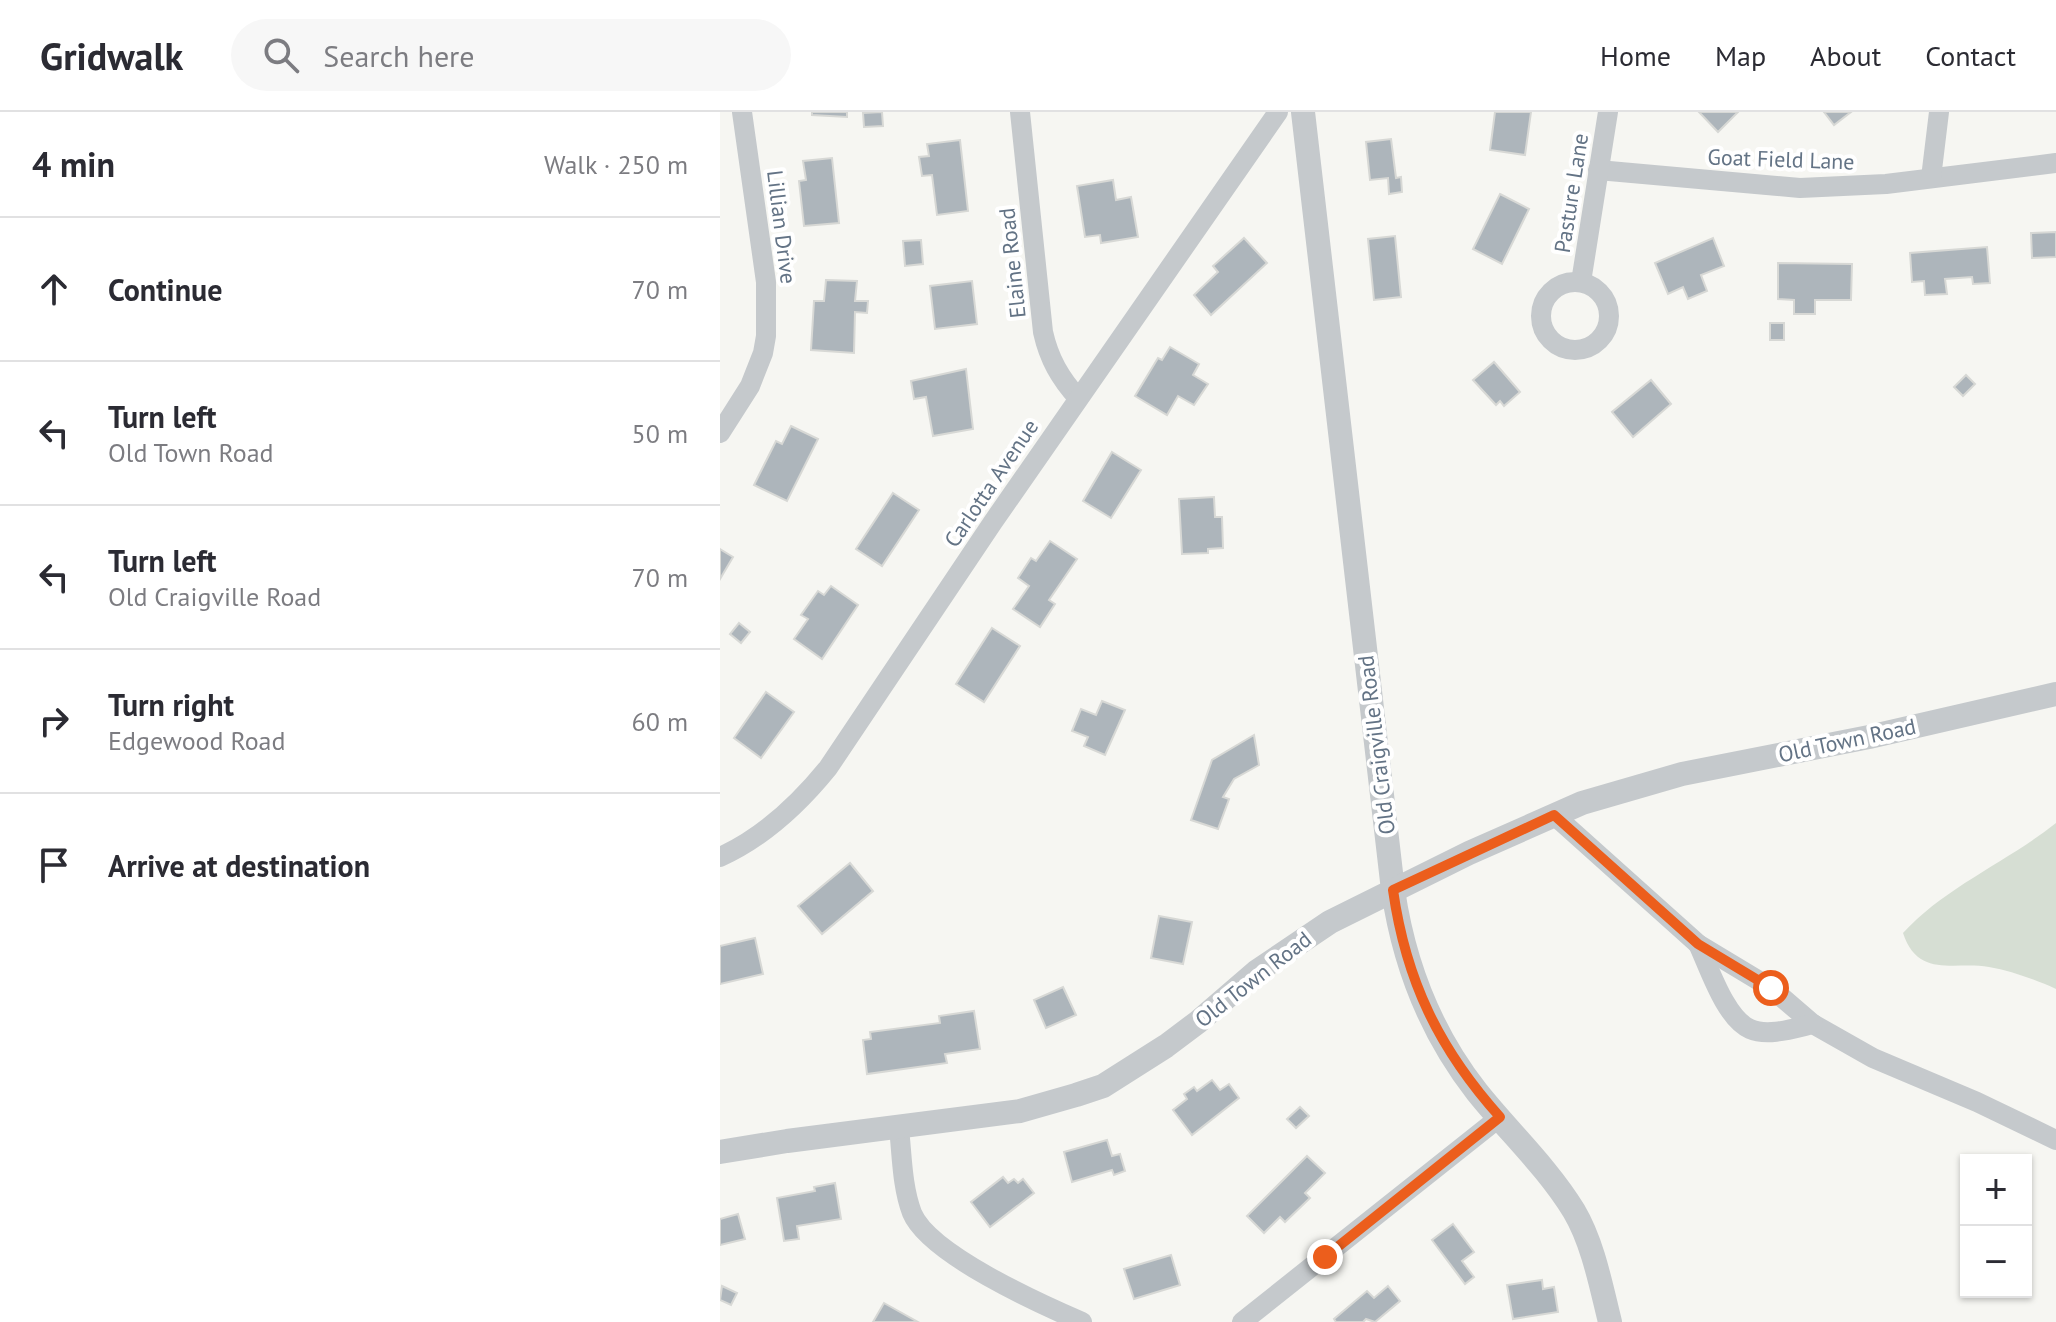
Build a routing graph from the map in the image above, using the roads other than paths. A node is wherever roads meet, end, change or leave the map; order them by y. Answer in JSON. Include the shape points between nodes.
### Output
{"nodes":[{"id":1,"x":742,"y":112,"type":"edge"},
{"id":2,"x":1020,"y":112,"type":"edge"},
{"id":3,"x":1278,"y":112,"type":"edge"},
{"id":4,"x":1303,"y":112,"type":"edge"},
{"id":5,"x":1608,"y":112,"type":"edge"},
{"id":6,"x":1939,"y":112,"type":"edge"},
{"id":7,"x":2056,"y":163,"type":"edge"},
{"id":8,"x":1598,"y":170,"type":"junction"},
{"id":9,"x":1931,"y":178,"type":"junction"},
{"id":10,"x":1581,"y":282,"type":"dead end"},
{"id":11,"x":1078,"y":398,"type":"junction"},
{"id":12,"x":720,"y":433,"type":"edge"},
{"id":13,"x":2056,"y":694,"type":"edge"},
{"id":14,"x":1554,"y":815,"type":"junction"},
{"id":15,"x":720,"y":857,"type":"edge"},
{"id":16,"x":1393,"y":890,"type":"junction"},
{"id":17,"x":1698,"y":944,"type":"junction"},
{"id":18,"x":1813,"y":1024,"type":"junction"},
{"id":19,"x":1500,"y":1117,"type":"junction"},
{"id":20,"x":899,"y":1128,"type":"junction"},
{"id":21,"x":2056,"y":1140,"type":"edge"},
{"id":22,"x":720,"y":1152,"type":"edge"},
{"id":23,"x":1082,"y":1322,"type":"edge"},
{"id":24,"x":1242,"y":1322,"type":"edge"},
{"id":25,"x":1610,"y":1322,"type":"edge"}],
"edges":[{"from":1,"to":12,"type":"street","name":"Lillian Drive","via":[[768,316],[758,368]]},
{"from":2,"to":11,"type":"street","name":"Elaine Road","via":[[1045,341],[1055,368]]},
{"from":3,"to":11,"type":"street","name":"Carlotta Avenue"},
{"from":4,"to":16,"type":"street","name":"Old Craigville Road"},
{"from":5,"to":8,"type":"street","name":"Pasture Lane"},
{"from":6,"to":9,"type":"street"},
{"from":7,"to":9,"type":"street","name":"Goat Field Lane"},
{"from":8,"to":9,"type":"street","name":"Goat Field Lane","via":[[1800,188]]},
{"from":8,"to":10,"type":"street","name":"Pasture Lane"},
{"from":11,"to":15,"type":"street","name":"Carlotta Avenue","via":[[828,768],[797,805]]},
{"from":13,"to":14,"type":"street","name":"Old Town Road","via":[[1682,774]]},
{"from":14,"to":16,"type":"street","name":"Old Town Road"},
{"from":14,"to":17,"type":"street"},
{"from":16,"to":19,"type":"street","name":"Old Craigville Road","via":[[1422,1003],[1455,1061]]},
{"from":16,"to":20,"type":"street","name":"Old Town Road","via":[[1289,948],[1198,1022],[1103,1086],[1020,1111]]},
{"from":17,"to":18,"type":"street","via":[[1771,988]]},
{"from":17,"to":18,"type":"street","via":[[1741,1023],[1752,1030]]},
{"from":18,"to":21,"type":"street","via":[[1873,1058]]},
{"from":19,"to":24,"type":"street"},
{"from":19,"to":25,"type":"street","name":"Old Craigville Road","via":[[1576,1215]]},
{"from":20,"to":22,"type":"street","name":"Old Town Road"},
{"from":20,"to":23,"type":"street","via":[[908,1202],[922,1230],[972,1267]]}]}
